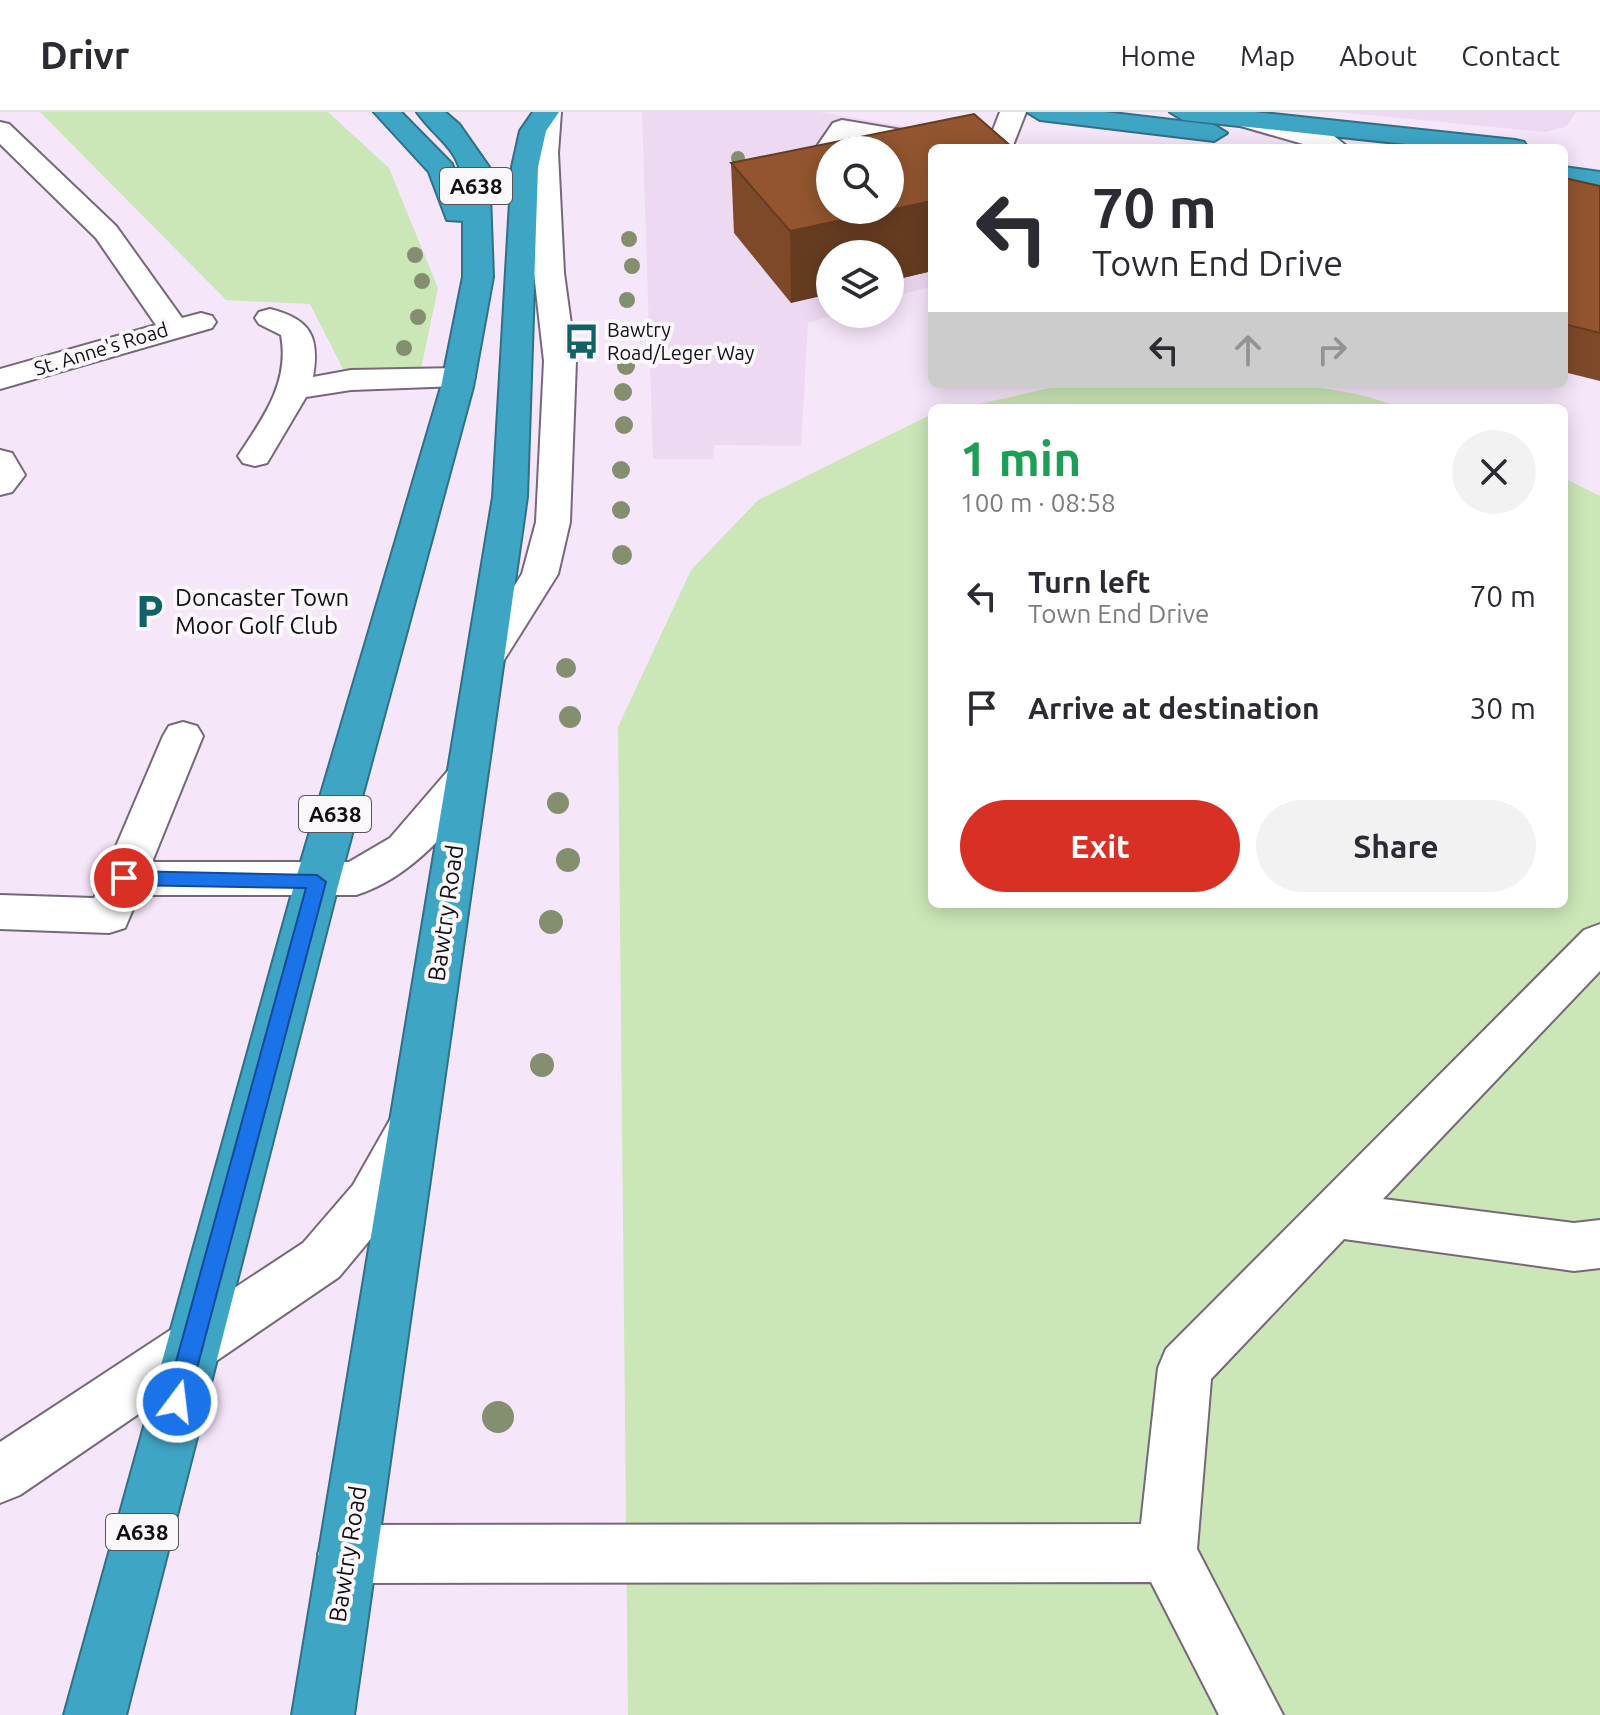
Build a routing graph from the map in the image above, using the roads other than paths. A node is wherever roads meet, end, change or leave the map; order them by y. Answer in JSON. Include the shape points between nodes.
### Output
{"nodes":[{"id":1,"x":387,"y":112,"type":"edge"},
{"id":2,"x":430,"y":112,"type":"edge"},
{"id":3,"x":547,"y":112,"type":"edge"},
{"id":4,"x":1013,"y":112,"type":"edge"},
{"id":5,"x":1040,"y":112,"type":"edge"},
{"id":6,"x":1183,"y":112,"type":"edge"},
{"id":7,"x":1246,"y":120,"type":"junction"},
{"id":8,"x":0,"y":130,"type":"edge"},
{"id":9,"x":837,"y":136,"type":"edge"},
{"id":10,"x":890,"y":136,"type":"edge"},
{"id":11,"x":904,"y":138,"type":"edge"},
{"id":12,"x":937,"y":144,"type":"edge"},
{"id":13,"x":1000,"y":144,"type":"edge"},
{"id":14,"x":1301,"y":144,"type":"edge"},
{"id":15,"x":1328,"y":144,"type":"edge"},
{"id":16,"x":1477,"y":144,"type":"edge"},
{"id":17,"x":1568,"y":153,"type":"edge"},
{"id":18,"x":1600,"y":157,"type":"edge"},
{"id":19,"x":816,"y":167,"type":"edge"},
{"id":20,"x":1568,"y":176,"type":"edge"},
{"id":21,"x":1600,"y":180,"type":"edge"},
{"id":22,"x":816,"y":187,"type":"edge"},
{"id":23,"x":478,"y":277,"type":"junction"},
{"id":24,"x":270,"y":318,"type":"dead end"},
{"id":25,"x":459,"y":377,"type":"junction"},
{"id":26,"x":0,"y":379,"type":"edge"},
{"id":27,"x":297,"y":389,"type":"junction"},
{"id":28,"x":255,"y":456,"type":"dead end"},
{"id":29,"x":0,"y":460,"type":"edge"},
{"id":30,"x":0,"y":485,"type":"edge"},
{"id":31,"x":486,"y":659,"type":"junction"},
{"id":32,"x":183,"y":736,"type":"dead end"},
{"id":33,"x":466,"y":776,"type":"junction"},
{"id":34,"x":124,"y":878,"type":"junction"},
{"id":35,"x":317,"y":882,"type":"junction"},
{"id":36,"x":0,"y":912,"type":"edge"},
{"id":37,"x":1600,"y":942,"type":"edge"},
{"id":38,"x":415,"y":1121,"type":"junction"},
{"id":39,"x":1334,"y":1215,"type":"junction"},
{"id":40,"x":1600,"y":1244,"type":"edge"},
{"id":41,"x":190,"y":1350,"type":"junction"},
{"id":42,"x":0,"y":1475,"type":"edge"},
{"id":43,"x":1167,"y":1553,"type":"junction"},
{"id":44,"x":347,"y":1554,"type":"junction"},
{"id":45,"x":95,"y":1715,"type":"edge"},
{"id":46,"x":323,"y":1715,"type":"edge"},
{"id":47,"x":1252,"y":1715,"type":"edge"}],
"edges":[{"from":1,"to":23,"type":"highway","via":[[442,170]]},
{"from":2,"to":23,"type":"highway","number":"A638","via":[[476,167]]},
{"from":3,"to":31,"type":"highway","name":"Bawtry Road","number":"A638","via":[[533,131],[525,167],[510,497]]},
{"from":3,"to":31,"type":"street","via":[[549,273],[560,361],[553,522],[540,574]]},
{"from":4,"to":13,"type":"street"},
{"from":5,"to":14,"type":"highway"},
{"from":6,"to":7,"type":"highway"},
{"from":7,"to":15,"type":"street"},
{"from":7,"to":16,"type":"highway"},
{"from":8,"to":26,"type":"street","name":"St. Anne's Road","via":[[106,232],[188,324]]},
{"from":9,"to":10,"type":"street","via":[[842,128]]},
{"from":11,"to":12,"type":"street"},
{"from":17,"to":18,"type":"highway"},
{"from":19,"to":22,"type":"street","via":[[807,181]]},
{"from":20,"to":21,"type":"highway"},
{"from":23,"to":25,"type":"highway","number":"A638"},
{"from":24,"to":27,"type":"street","via":[[295,330],[300,347]]},
{"from":25,"to":27,"type":"street","via":[[351,380]]},
{"from":25,"to":35,"type":"highway","number":"A638"},
{"from":27,"to":28,"type":"street"},
{"from":29,"to":30,"type":"street","via":[[8,475]]},
{"from":31,"to":33,"type":"highway","name":"Bawtry Road","number":"A638"},
{"from":32,"to":34,"type":"street"},
{"from":33,"to":35,"type":"street","via":[[405,849],[356,879]]},
{"from":33,"to":38,"type":"highway","name":"Bawtry Road","number":"A638"},
{"from":34,"to":35,"type":"street"},
{"from":34,"to":36,"type":"street","via":[[109,916]]},
{"from":35,"to":41,"type":"highway","number":"A638"},
{"from":37,"to":39,"type":"street"},
{"from":38,"to":41,"type":"street","via":[[371,1201],[321,1260]]},
{"from":38,"to":44,"type":"highway","name":"Bawtry Road","number":"A638"},
{"from":39,"to":40,"type":"street","via":[[1574,1247]]},
{"from":39,"to":43,"type":"street","via":[[1185,1368]]},
{"from":41,"to":42,"type":"street"},
{"from":41,"to":45,"type":"highway","number":"A638"},
{"from":43,"to":44,"type":"street"},
{"from":43,"to":47,"type":"street"},
{"from":44,"to":46,"type":"highway","name":"Bawtry Road","number":"A638"}]}
